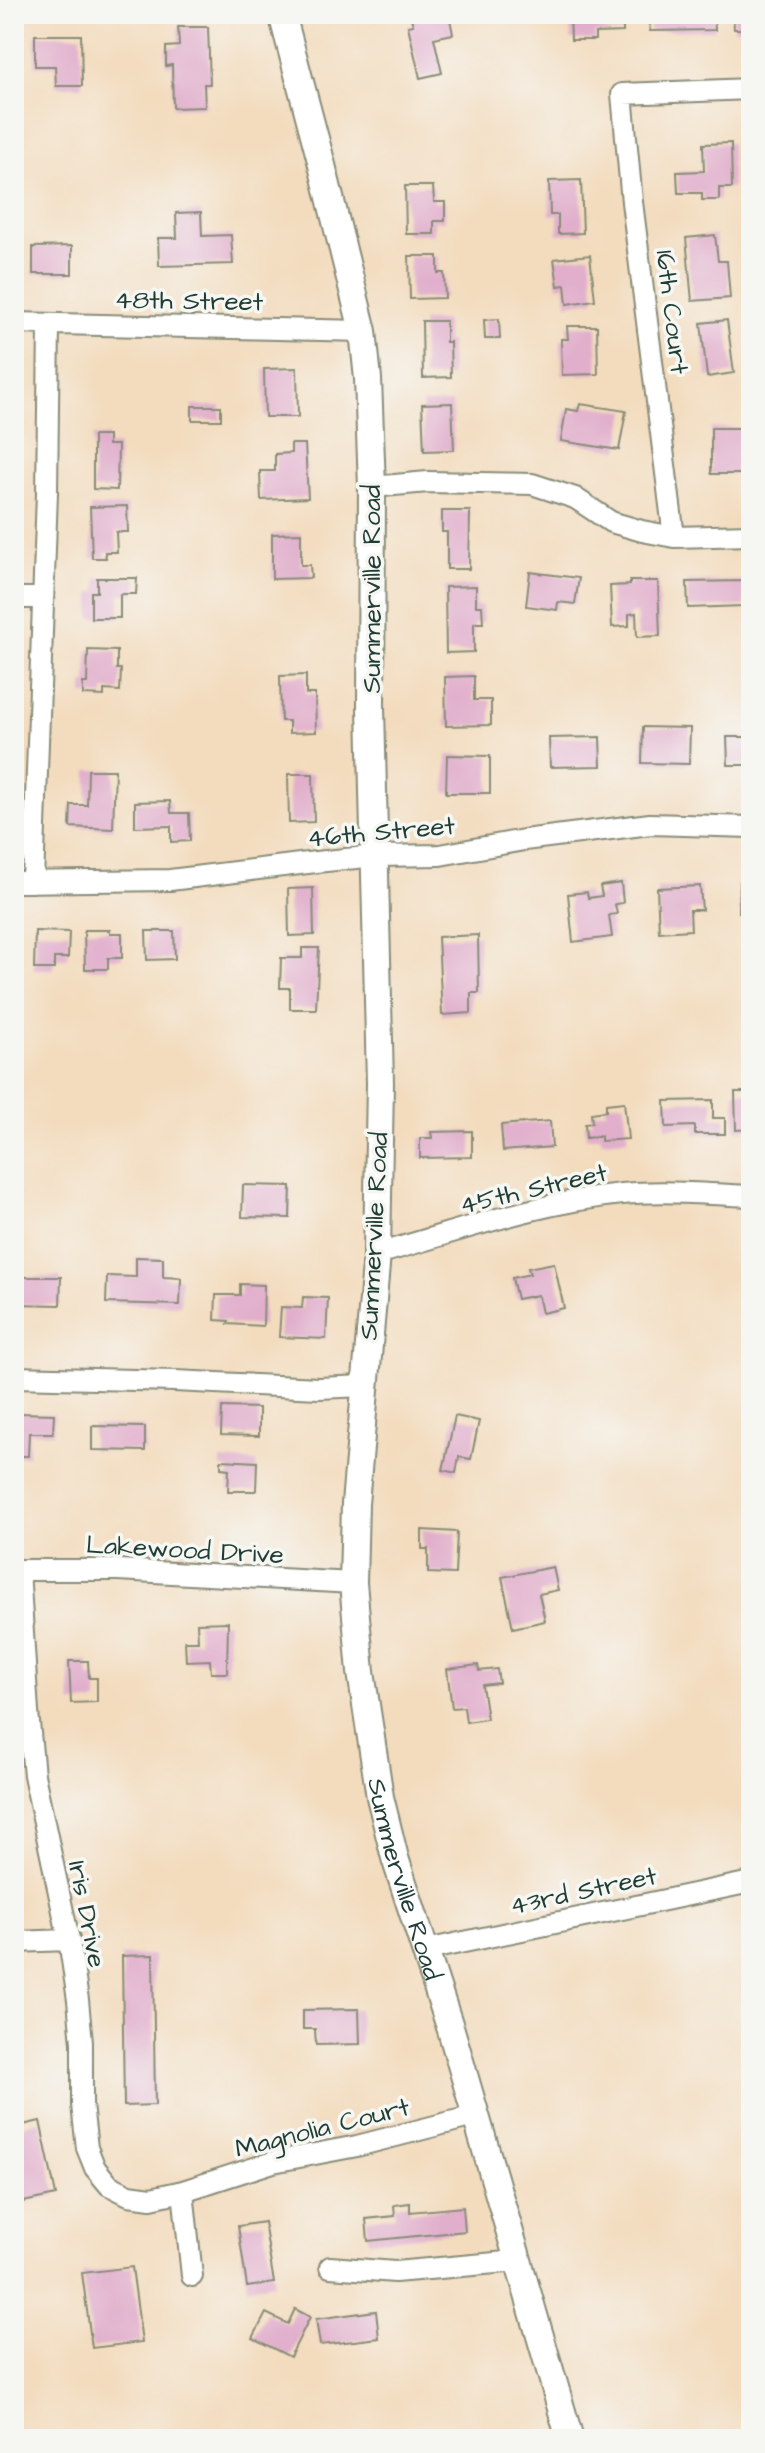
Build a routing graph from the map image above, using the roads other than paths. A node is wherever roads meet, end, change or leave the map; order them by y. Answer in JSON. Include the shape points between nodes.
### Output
{"nodes":[{"id":1,"x":282,"y":14,"type":"edge"},
{"id":2,"x":751,"y":89,"type":"edge"},
{"id":3,"x":14,"y":323,"type":"edge"},
{"id":4,"x":49,"y":324,"type":"junction"},
{"id":5,"x":363,"y":331,"type":"junction"},
{"id":6,"x":372,"y":487,"type":"junction"},
{"id":7,"x":751,"y":535,"type":"edge"},
{"id":8,"x":674,"y":537,"type":"junction"},
{"id":9,"x":14,"y":598,"type":"edge"},
{"id":10,"x":43,"y":598,"type":"junction"},
{"id":11,"x":751,"y":827,"type":"edge"},
{"id":12,"x":376,"y":856,"type":"junction"},
{"id":13,"x":24,"y":882,"type":"edge"},
{"id":14,"x":751,"y":1196,"type":"edge"},
{"id":15,"x":377,"y":1254,"type":"junction"},
{"id":16,"x":14,"y":1377,"type":"edge"},
{"id":17,"x":364,"y":1386,"type":"junction"},
{"id":18,"x":17,"y":1570,"type":"edge"},
{"id":19,"x":353,"y":1583,"type":"junction"},
{"id":20,"x":751,"y":1882,"type":"edge"},
{"id":21,"x":69,"y":1940,"type":"junction"},
{"id":22,"x":14,"y":1942,"type":"edge"},
{"id":23,"x":426,"y":1950,"type":"junction"},
{"id":24,"x":474,"y":2116,"type":"junction"},
{"id":25,"x":183,"y":2191,"type":"junction"},
{"id":26,"x":518,"y":2261,"type":"junction"},
{"id":27,"x":330,"y":2267,"type":"dead end"},
{"id":28,"x":192,"y":2276,"type":"dead end"},
{"id":29,"x":570,"y":2439,"type":"edge"}],
"edges":[{"from":1,"to":5,"type":"main road","name":"Summerville Road"},
{"from":2,"to":8,"type":"street","name":"16th Court","via":[[622,94]]},
{"from":3,"to":4,"type":"street","name":"48th Street"},
{"from":4,"to":5,"type":"street","name":"48th Street"},
{"from":4,"to":10,"type":"street"},
{"from":5,"to":6,"type":"main road","name":"Summerville Road"},
{"from":6,"to":8,"type":"street","via":[[532,484],[575,498],[611,522]]},
{"from":6,"to":12,"type":"main road","name":"Summerville Road"},
{"from":7,"to":8,"type":"street"},
{"from":9,"to":10,"type":"street"},
{"from":10,"to":13,"type":"street"},
{"from":11,"to":12,"type":"street","name":"46th Street","via":[[650,824],[440,855]]},
{"from":12,"to":13,"type":"street","name":"46th Street","via":[[170,880]]},
{"from":12,"to":15,"type":"main road","name":"Summerville Road"},
{"from":14,"to":15,"type":"street","name":"45th Street","via":[[623,1194],[561,1204]]},
{"from":15,"to":17,"type":"main road","name":"Summerville Road"},
{"from":16,"to":17,"type":"street"},
{"from":17,"to":19,"type":"main road","name":"Summerville Road"},
{"from":18,"to":19,"type":"street","name":"Lakewood Drive"},
{"from":18,"to":21,"type":"street","name":"Iris Drive","via":[[34,1775]]},
{"from":19,"to":23,"type":"main road","name":"Summerville Road","via":[[380,1797]]},
{"from":20,"to":23,"type":"street","name":"43rd Street"},
{"from":21,"to":22,"type":"street"},
{"from":21,"to":25,"type":"street","name":"Iris Drive","via":[[82,2043],[82,2105],[95,2168],[109,2185],[129,2195],[151,2198]]},
{"from":23,"to":24,"type":"main road","name":"Summerville Road"},
{"from":24,"to":25,"type":"street","name":"Magnolia Court","via":[[273,2162]]},
{"from":24,"to":26,"type":"main road","name":"Summerville Road"},
{"from":25,"to":28,"type":"street"},
{"from":26,"to":27,"type":"street","via":[[395,2272]]},
{"from":26,"to":29,"type":"main road","name":"Summerville Road"}]}
